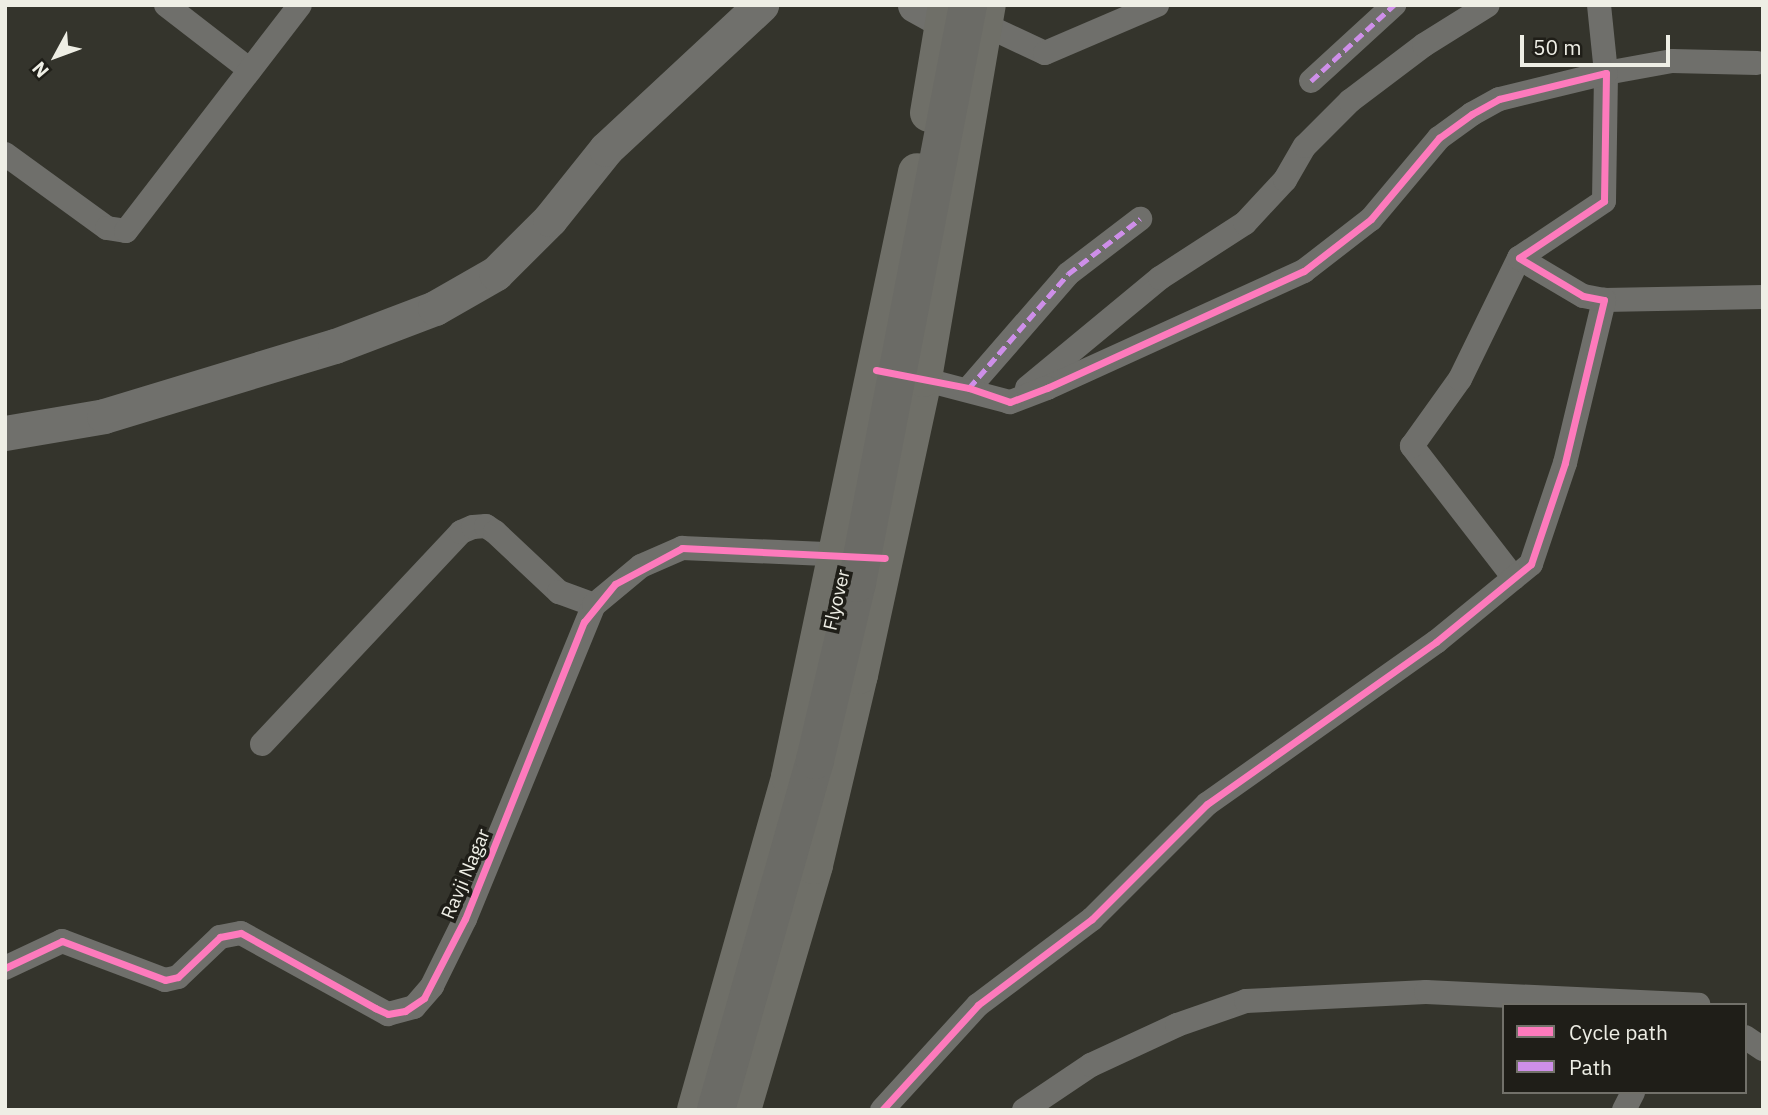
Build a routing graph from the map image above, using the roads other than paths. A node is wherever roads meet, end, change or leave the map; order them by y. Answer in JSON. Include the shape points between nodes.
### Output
{"nodes":[{"id":1,"x":166,"y":5,"type":"edge"},
{"id":2,"x":300,"y":5,"type":"edge"},
{"id":3,"x":761,"y":5,"type":"edge"},
{"id":4,"x":1157,"y":5,"type":"edge"},
{"id":5,"x":1394,"y":5,"type":"edge"},
{"id":6,"x":1488,"y":5,"type":"edge"},
{"id":7,"x":1599,"y":5,"type":"edge"},
{"id":8,"x":957,"y":11,"type":"edge"},
{"id":9,"x":1757,"y":63,"type":"dead end"},
{"id":10,"x":250,"y":70,"type":"junction"},
{"id":11,"x":1606,"y":73,"type":"junction"},
{"id":12,"x":1311,"y":81,"type":"dead end"},
{"id":13,"x":5,"y":154,"type":"edge"},
{"id":14,"x":1140,"y":219,"type":"dead end"},
{"id":15,"x":1519,"y":258,"type":"junction"},
{"id":16,"x":1763,"y":297,"type":"edge"},
{"id":17,"x":1604,"y":300,"type":"junction"},
{"id":18,"x":876,"y":370,"type":"junction"},
{"id":19,"x":923,"y":378,"type":"junction"},
{"id":20,"x":969,"y":388,"type":"junction"},
{"id":21,"x":1010,"y":402,"type":"junction"},
{"id":22,"x":5,"y":433,"type":"edge"},
{"id":23,"x":838,"y":555,"type":"junction"},
{"id":24,"x":884,"y":558,"type":"junction"},
{"id":25,"x":1514,"y":578,"type":"junction"},
{"id":26,"x":594,"y":605,"type":"junction"},
{"id":27,"x":262,"y":744,"type":"dead end"},
{"id":28,"x":5,"y":968,"type":"edge"},
{"id":29,"x":1675,"y":1003,"type":"edge"},
{"id":30,"x":1747,"y":1038,"type":"edge"},
{"id":31,"x":1763,"y":1049,"type":"edge"},
{"id":32,"x":1632,"y":1094,"type":"edge"},
{"id":33,"x":695,"y":1110,"type":"edge"},
{"id":34,"x":716,"y":1110,"type":"edge"},
{"id":35,"x":742,"y":1110,"type":"edge"},
{"id":36,"x":882,"y":1110,"type":"edge"},
{"id":37,"x":1024,"y":1110,"type":"edge"},
{"id":38,"x":1624,"y":1110,"type":"edge"}],
"edges":[{"from":1,"to":10,"type":"street"},
{"from":2,"to":10,"type":"street"},
{"from":3,"to":22,"type":"street","via":[[606,149],[550,219],[496,273],[435,308],[335,346],[104,416]]},
{"from":4,"to":8,"type":"street","via":[[1045,53]]},
{"from":5,"to":12,"type":"street"},
{"from":6,"to":21,"type":"street","via":[[1424,45],[1350,101],[1305,146],[1285,180],[1245,223],[1160,278]]},
{"from":7,"to":11,"type":"street"},
{"from":8,"to":18,"type":"main road"},
{"from":8,"to":19,"type":"main road"},
{"from":8,"to":34,"type":"highway","name":"Flyover","bridge":true,"via":[[857,583],[815,760]]},
{"from":9,"to":11,"type":"street","via":[[1672,61]]},
{"from":10,"to":13,"type":"street","via":[[126,231],[107,228]]},
{"from":11,"to":15,"type":"street","via":[[1604,201]]},
{"from":11,"to":21,"type":"street","via":[[1499,99],[1439,138],[1352,237],[1304,271]]},
{"from":14,"to":20,"type":"street","via":[[1068,274]]},
{"from":15,"to":17,"type":"street","via":[[1583,296]]},
{"from":15,"to":25,"type":"street","via":[[1460,379],[1412,446]]},
{"from":16,"to":17,"type":"street"},
{"from":17,"to":25,"type":"street","via":[[1565,463],[1531,564]]},
{"from":18,"to":19,"type":"street"},
{"from":18,"to":23,"type":"main road"},
{"from":19,"to":20,"type":"street"},
{"from":19,"to":24,"type":"main road"},
{"from":20,"to":21,"type":"street"},
{"from":23,"to":24,"type":"street","name":"Ravji Nagar"},
{"from":23,"to":26,"type":"street","name":"Ravji Nagar","via":[[682,548],[642,566]]},
{"from":23,"to":33,"type":"main road","via":[[790,777]]},
{"from":24,"to":35,"type":"main road","via":[[814,865]]},
{"from":25,"to":36,"type":"street","via":[[1436,642],[1208,804],[1092,919],[978,1005]]},
{"from":26,"to":27,"type":"street","via":[[559,592],[495,532],[472,527],[461,532]]},
{"from":26,"to":28,"type":"street","name":"Ravji Nagar","via":[[466,919],[432,986],[415,1007],[388,1014],[241,933],[220,937],[178,977],[165,980],[62,941]]},
{"from":29,"to":37,"type":"street","via":[[1426,992],[1246,1001],[1177,1025],[1091,1065]]},
{"from":30,"to":31,"type":"street"},
{"from":32,"to":38,"type":"street"}]}
